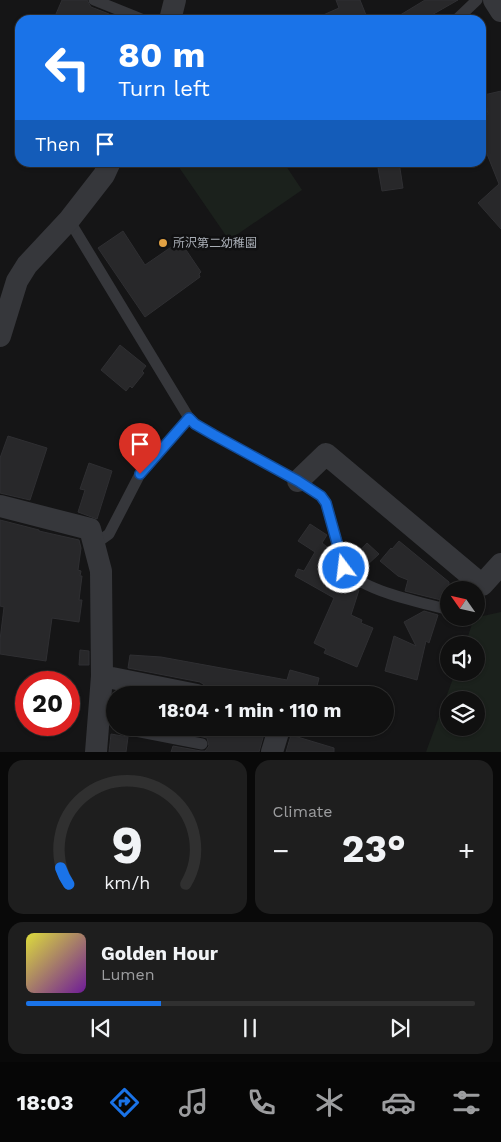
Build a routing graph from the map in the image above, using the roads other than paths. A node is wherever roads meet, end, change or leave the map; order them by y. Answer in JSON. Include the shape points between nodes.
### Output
{"nodes":[{"id":1,"x":94,"y":0,"type":"edge"},
{"id":2,"x":175,"y":0,"type":"edge"},
{"id":3,"x":477,"y":0,"type":"edge"},
{"id":4,"x":494,"y":0,"type":"edge"},
{"id":5,"x":501,"y":11,"type":"edge"},
{"id":6,"x":132,"y":15,"type":"edge"},
{"id":7,"x":171,"y":15,"type":"edge"},
{"id":8,"x":461,"y":15,"type":"edge"},
{"id":9,"x":108,"y":167,"type":"edge"},
{"id":10,"x":69,"y":220,"type":"junction"},
{"id":11,"x":0,"y":336,"type":"edge"},
{"id":12,"x":189,"y":418,"type":"junction"},
{"id":13,"x":298,"y":481,"type":"junction"},
{"id":14,"x":0,"y":506,"type":"edge"},
{"id":15,"x":95,"y":544,"type":"junction"},
{"id":16,"x":501,"y":564,"type":"edge"},
{"id":17,"x":440,"y":608,"type":"edge"},
{"id":18,"x":102,"y":676,"type":"junction"},
{"id":19,"x":152,"y":686,"type":"edge"},
{"id":20,"x":106,"y":725,"type":"edge"},
{"id":21,"x":161,"y":736,"type":"edge"},
{"id":22,"x":277,"y":736,"type":"edge"},
{"id":23,"x":202,"y":744,"type":"dead end"},
{"id":24,"x":96,"y":752,"type":"edge"},
{"id":25,"x":272,"y":752,"type":"edge"}],
"edges":[{"from":1,"to":6,"type":"lane"},
{"from":2,"to":7,"type":"street"},
{"from":3,"to":8,"type":"lane"},
{"from":4,"to":5,"type":"street"},
{"from":9,"to":10,"type":"street"},
{"from":10,"to":11,"type":"street","via":[[22,273]]},
{"from":10,"to":12,"type":"lane"},
{"from":12,"to":13,"type":"lane"},
{"from":12,"to":15,"type":"lane","via":[[140,474],[109,534]]},
{"from":13,"to":16,"type":"street","via":[[326,454],[482,585]]},
{"from":13,"to":17,"type":"lane","via":[[326,503],[344,568],[349,575],[393,595]]},
{"from":14,"to":15,"type":"street","via":[[90,529]]},
{"from":15,"to":18,"type":"street","via":[[101,571]]},
{"from":18,"to":19,"type":"street"},
{"from":18,"to":20,"type":"street"},
{"from":20,"to":24,"type":"street"},
{"from":21,"to":23,"type":"lane"},
{"from":22,"to":25,"type":"street"}]}
